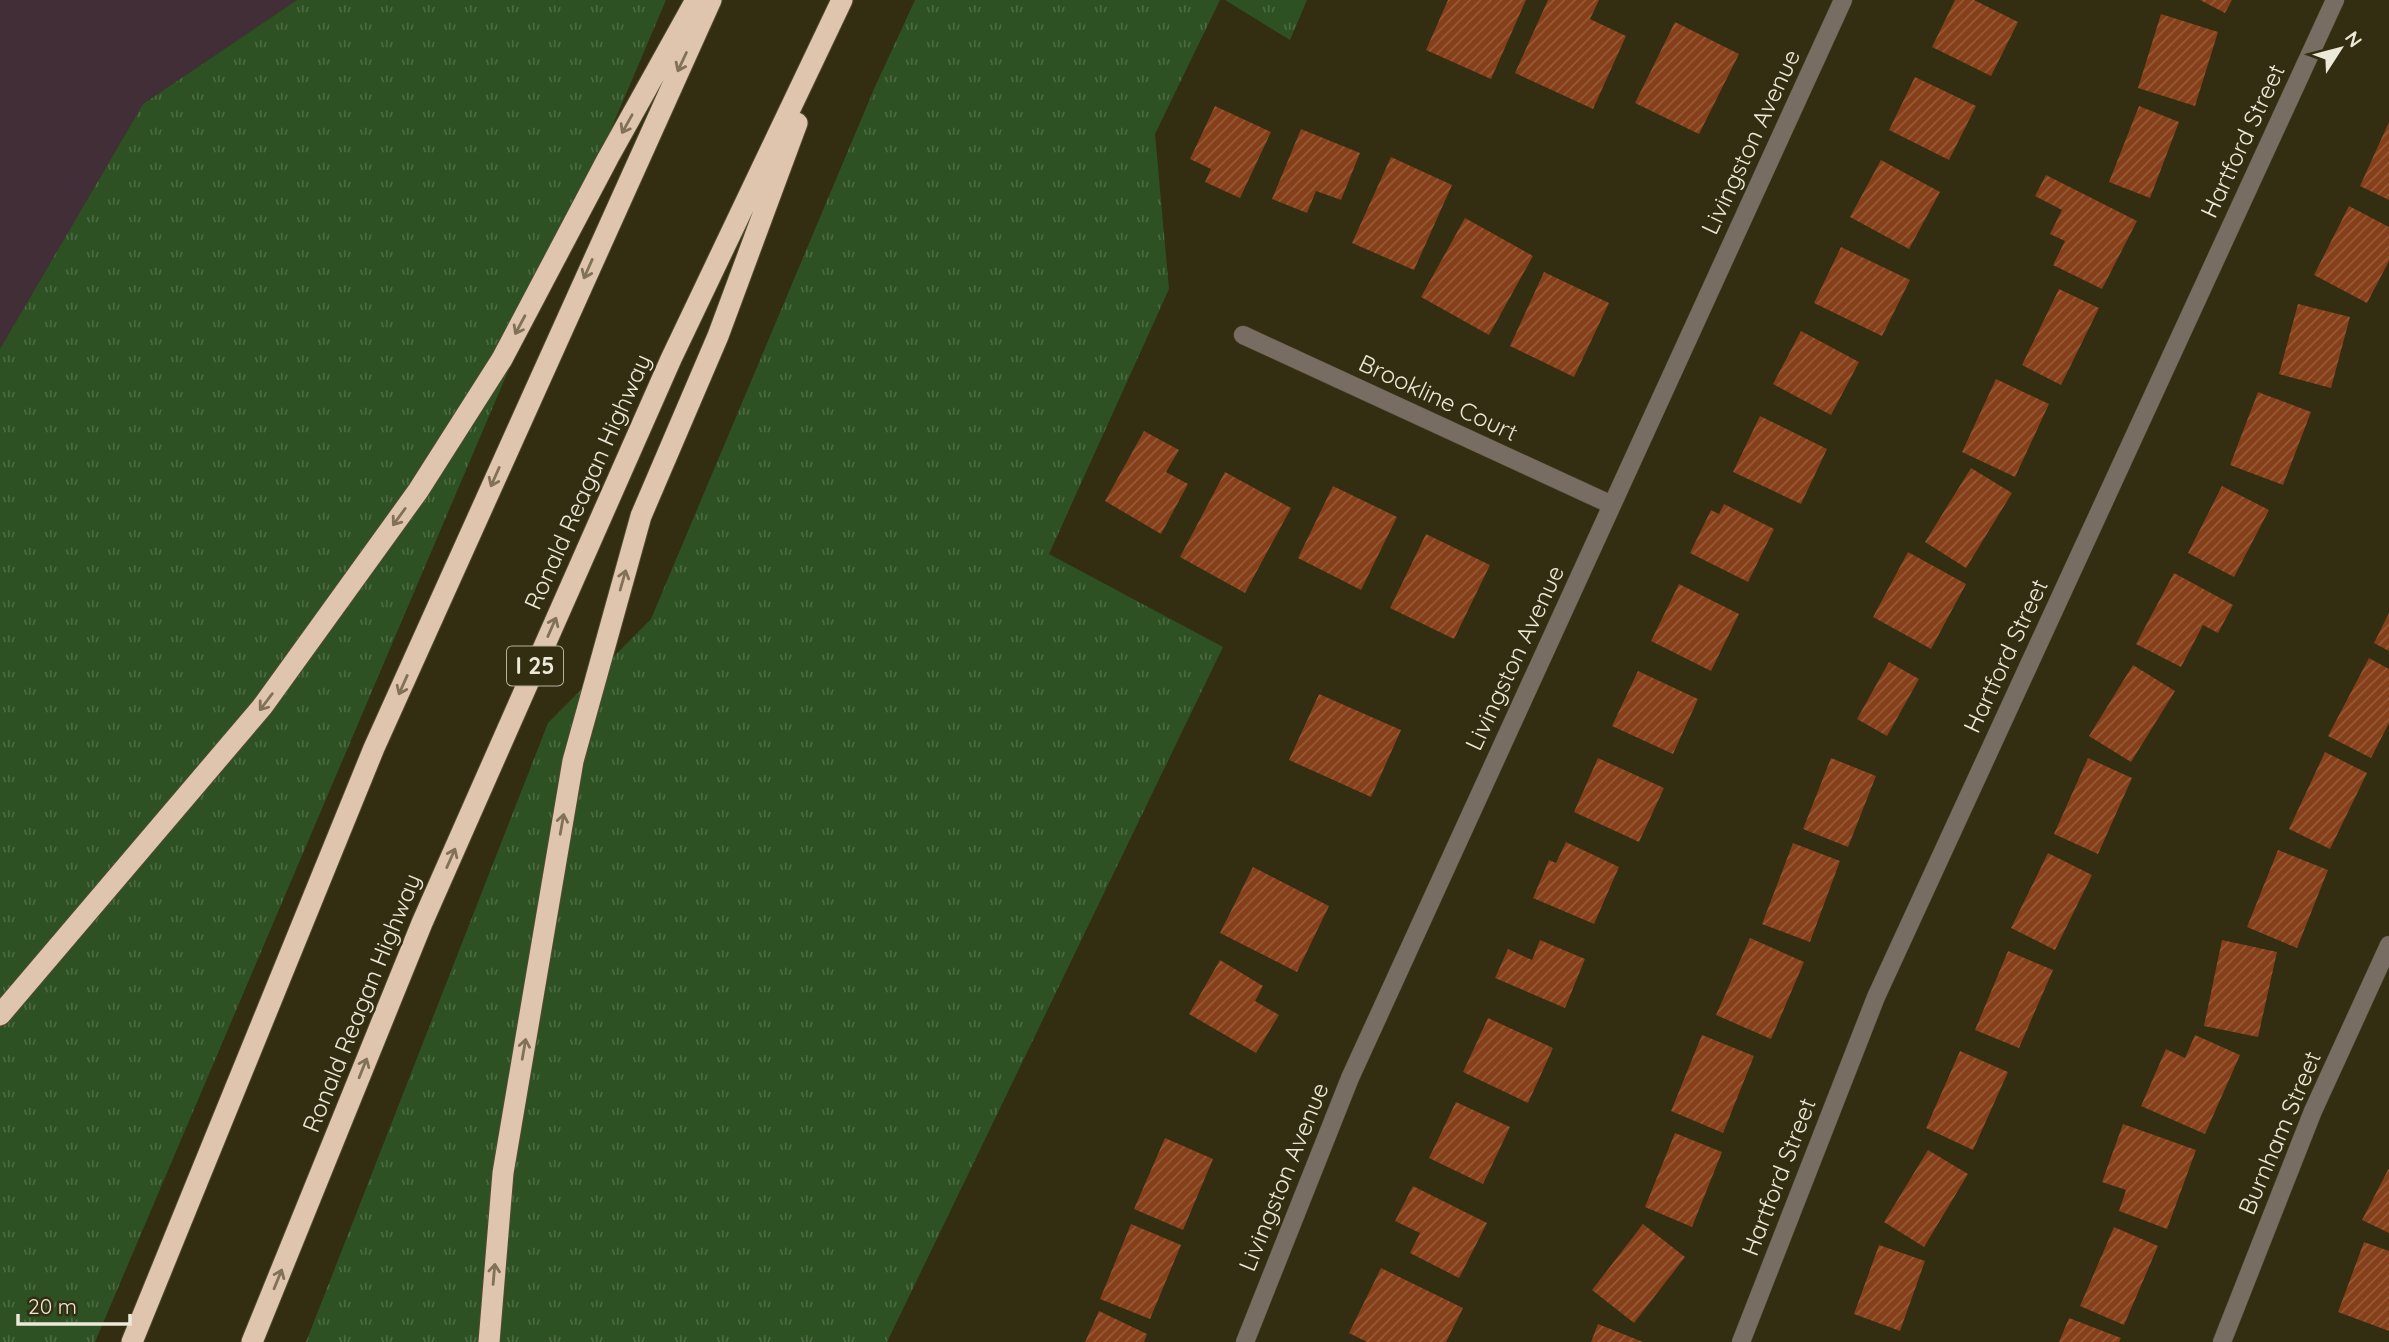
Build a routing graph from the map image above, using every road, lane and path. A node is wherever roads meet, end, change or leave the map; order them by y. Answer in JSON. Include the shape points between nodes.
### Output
{"nodes":[{"id":1,"x":696,"y":0,"type":"edge"},
{"id":2,"x":711,"y":0,"type":"edge"},
{"id":3,"x":842,"y":0,"type":"edge"},
{"id":4,"x":1843,"y":0,"type":"edge"},
{"id":5,"x":2335,"y":0,"type":"edge"},
{"id":6,"x":1243,"y":335,"type":"dead end"},
{"id":7,"x":1612,"y":505,"type":"junction"},
{"id":8,"x":2389,"y":944,"type":"edge"},
{"id":9,"x":0,"y":1015,"type":"edge"},
{"id":10,"x":132,"y":1342,"type":"edge"},
{"id":11,"x":252,"y":1342,"type":"edge"},
{"id":12,"x":489,"y":1342,"type":"edge"},
{"id":13,"x":1245,"y":1342,"type":"edge"},
{"id":14,"x":1741,"y":1342,"type":"edge"},
{"id":15,"x":2222,"y":1342,"type":"edge"}],
"edges":[{"from":1,"to":9,"type":"highway","one_way":true,"via":[[502,359],[418,491],[262,707]]},
{"from":2,"to":10,"type":"highway","one_way":true,"via":[[374,748]]},
{"from":11,"to":3,"type":"highway","name":"Ronald Reagan Highway","number":"I 25","one_way":true,"via":[[444,872],[671,359]]},
{"from":12,"to":3,"type":"highway","one_way":true,"via":[[503,1173],[573,761],[641,516],[718,336]]},
{"from":4,"to":7,"type":"street","name":"Livingston Avenue"},
{"from":5,"to":14,"type":"street","name":"Hartford Street","via":[[1876,997]]},
{"from":6,"to":7,"type":"street","name":"Brookline Court"},
{"from":7,"to":13,"type":"street","name":"Livingston Avenue","via":[[1350,1078]]},
{"from":8,"to":15,"type":"street","name":"Burnham Street","via":[[2313,1111]]}]}
